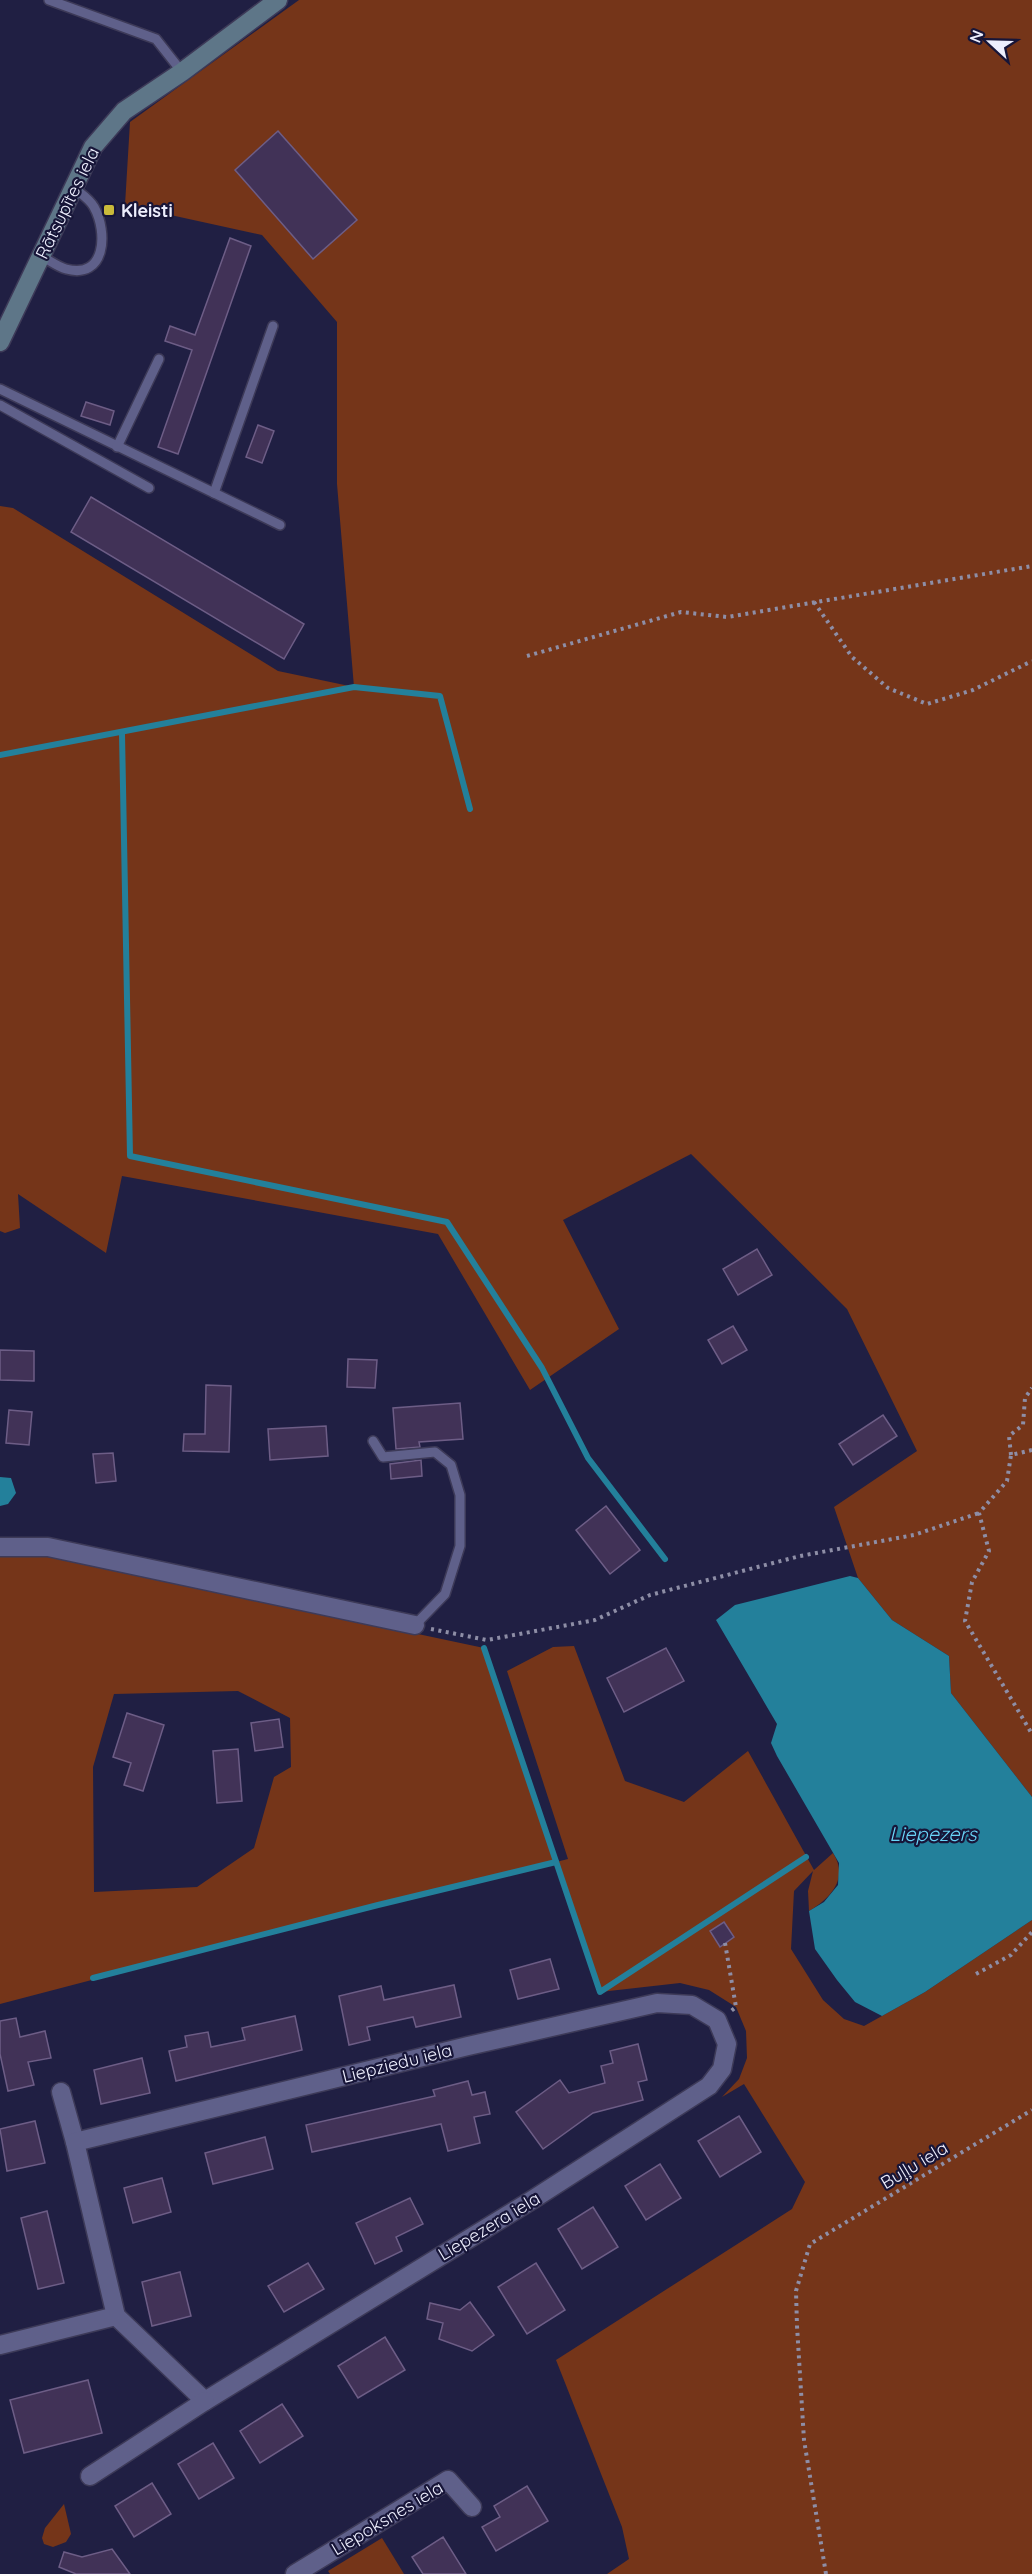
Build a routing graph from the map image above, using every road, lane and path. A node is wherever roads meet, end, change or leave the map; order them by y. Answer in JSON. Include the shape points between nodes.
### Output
{"nodes":[{"id":1,"x":49,"y":0,"type":"edge"},
{"id":2,"x":278,"y":0,"type":"edge"},
{"id":3,"x":182,"y":72,"type":"junction"},
{"id":4,"x":72,"y":187,"type":"junction"},
{"id":5,"x":41,"y":256,"type":"junction"},
{"id":6,"x":273,"y":326,"type":"dead end"},
{"id":7,"x":0,"y":342,"type":"edge"},
{"id":8,"x":159,"y":359,"type":"dead end"},
{"id":9,"x":0,"y":389,"type":"edge"},
{"id":10,"x":0,"y":405,"type":"edge"},
{"id":11,"x":117,"y":447,"type":"junction"},
{"id":12,"x":149,"y":488,"type":"dead end"},
{"id":13,"x":214,"y":493,"type":"junction"},
{"id":14,"x":280,"y":525,"type":"dead end"},
{"id":15,"x":1032,"y":566,"type":"edge"},
{"id":16,"x":814,"y":602,"type":"junction"},
{"id":17,"x":527,"y":656,"type":"dead end"},
{"id":18,"x":1032,"y":661,"type":"edge"},
{"id":19,"x":1032,"y":1388,"type":"edge"},
{"id":20,"x":373,"y":1441,"type":"dead end"},
{"id":21,"x":1032,"y":1450,"type":"edge"},
{"id":22,"x":1011,"y":1455,"type":"junction"},
{"id":23,"x":979,"y":1513,"type":"junction"},
{"id":24,"x":0,"y":1547,"type":"edge"},
{"id":25,"x":415,"y":1625,"type":"junction"},
{"id":26,"x":1032,"y":1734,"type":"edge"},
{"id":27,"x":1032,"y":1932,"type":"edge"},
{"id":28,"x":725,"y":1943,"type":"dead end"},
{"id":29,"x":976,"y":1974,"type":"dead end"},
{"id":30,"x":717,"y":2020,"type":"junction"},
{"id":31,"x":61,"y":2092,"type":"dead end"},
{"id":32,"x":1032,"y":2109,"type":"edge"},
{"id":33,"x":75,"y":2142,"type":"junction"},
{"id":34,"x":116,"y":2316,"type":"junction"},
{"id":35,"x":0,"y":2345,"type":"edge"},
{"id":36,"x":205,"y":2401,"type":"junction"},
{"id":37,"x":90,"y":2476,"type":"dead end"},
{"id":38,"x":472,"y":2507,"type":"dead end"},
{"id":39,"x":295,"y":2574,"type":"edge"},
{"id":40,"x":826,"y":2574,"type":"edge"}],
"edges":[{"from":1,"to":3,"type":"lane","via":[[156,39]]},
{"from":2,"to":3,"type":"street","name":"Rātsupītes iela"},
{"from":3,"to":4,"type":"street","name":"Rātsupītes iela","via":[[124,111],[93,147]]},
{"from":4,"to":5,"type":"street","name":"Rātsupītes iela"},
{"from":4,"to":5,"type":"lane","via":[[94,205],[104,246],[95,262],[81,270],[65,269]]},
{"from":5,"to":7,"type":"street","name":"Rātsupītes iela"},
{"from":6,"to":13,"type":"lane"},
{"from":8,"to":11,"type":"lane"},
{"from":9,"to":11,"type":"lane"},
{"from":10,"to":12,"type":"lane"},
{"from":11,"to":13,"type":"lane"},
{"from":13,"to":14,"type":"lane"},
{"from":15,"to":16,"type":"path"},
{"from":16,"to":17,"type":"path","via":[[728,617],[681,612]]},
{"from":16,"to":18,"type":"path","via":[[852,657],[888,688],[927,704],[973,690]]},
{"from":19,"to":22,"type":"path","via":[[1025,1398],[1023,1425],[1009,1436]]},
{"from":20,"to":25,"type":"lane","via":[[383,1457],[435,1452],[451,1465],[460,1495],[460,1546],[445,1594]]},
{"from":21,"to":22,"type":"path"},
{"from":22,"to":23,"type":"path","via":[[1007,1482]]},
{"from":23,"to":25,"type":"path","via":[[914,1535],[800,1556],[650,1595],[594,1620],[487,1640]]},
{"from":23,"to":26,"type":"path","via":[[989,1551],[972,1582],[965,1621]]},
{"from":24,"to":25,"type":"street","via":[[48,1547]]},
{"from":27,"to":29,"type":"path","via":[[1011,1955]]},
{"from":28,"to":30,"type":"path","via":[[736,2007]]},
{"from":30,"to":33,"type":"street","name":"Liepziedu iela","via":[[692,2005],[657,2003]]},
{"from":30,"to":36,"type":"street","name":"Liepezera iela","via":[[727,2044],[722,2069],[709,2086],[542,2194]]},
{"from":31,"to":33,"type":"street"},
{"from":32,"to":40,"type":"path","name":"Buļļu iela","via":[[810,2244],[796,2291],[797,2326],[804,2440]]},
{"from":33,"to":34,"type":"street"},
{"from":34,"to":35,"type":"street"},
{"from":34,"to":36,"type":"street"},
{"from":36,"to":37,"type":"street","name":"Liepezera iela"},
{"from":38,"to":39,"type":"street","name":"Liepoksnes iela","via":[[448,2480]]}]}
